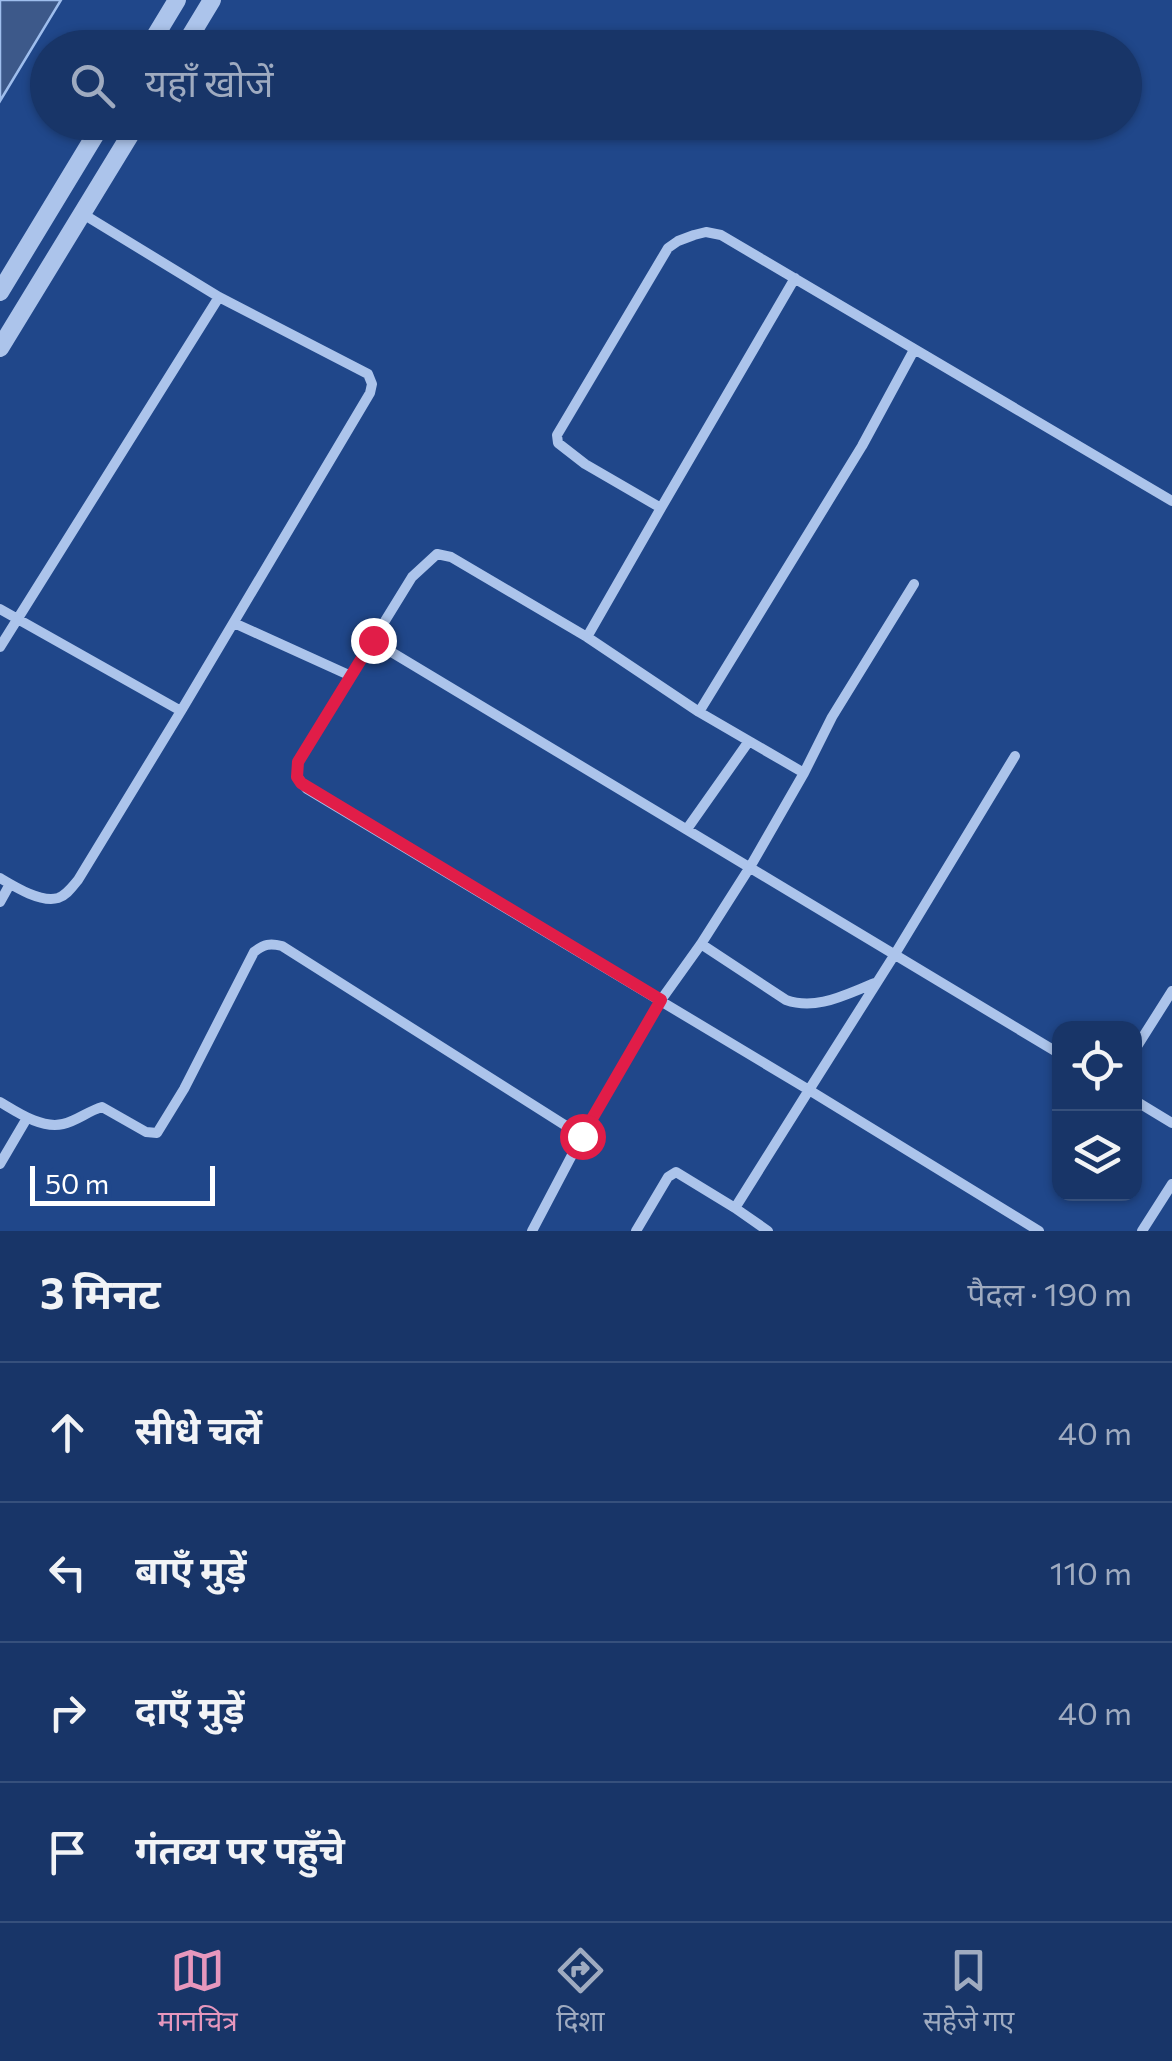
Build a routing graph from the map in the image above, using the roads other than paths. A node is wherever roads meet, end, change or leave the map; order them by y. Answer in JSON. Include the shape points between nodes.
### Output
{"nodes":[{"id":1,"x":177,"y":0,"type":"edge"},
{"id":2,"x":212,"y":0,"type":"edge"},
{"id":3,"x":159,"y":30,"type":"edge"},
{"id":4,"x":194,"y":30,"type":"edge"},
{"id":5,"x":91,"y":140,"type":"edge"},
{"id":6,"x":127,"y":140,"type":"edge"},
{"id":7,"x":83,"y":214,"type":"junction"},
{"id":8,"x":795,"y":278,"type":"junction"},
{"id":9,"x":0,"y":292,"type":"edge"},
{"id":10,"x":220,"y":297,"type":"junction"},
{"id":11,"x":0,"y":348,"type":"edge"},
{"id":12,"x":914,"y":350,"type":"junction"},
{"id":13,"x":1172,"y":501,"type":"edge"},
{"id":14,"x":661,"y":508,"type":"junction"},
{"id":15,"x":914,"y":584,"type":"dead end"},
{"id":16,"x":0,"y":610,"type":"edge"},
{"id":17,"x":17,"y":619,"type":"junction"},
{"id":18,"x":234,"y":622,"type":"junction"},
{"id":19,"x":587,"y":637,"type":"junction"},
{"id":20,"x":373,"y":640,"type":"junction"},
{"id":21,"x":0,"y":647,"type":"edge"},
{"id":22,"x":351,"y":676,"type":"junction"},
{"id":23,"x":181,"y":712,"type":"junction"},
{"id":24,"x":699,"y":712,"type":"junction"},
{"id":25,"x":749,"y":741,"type":"junction"},
{"id":26,"x":1015,"y":756,"type":"dead end"},
{"id":27,"x":804,"y":773,"type":"junction"},
{"id":28,"x":687,"y":830,"type":"junction"},
{"id":29,"x":750,"y":867,"type":"junction"},
{"id":30,"x":5,"y":881,"type":"edge"},
{"id":31,"x":0,"y":902,"type":"edge"},
{"id":32,"x":701,"y":944,"type":"junction"},
{"id":33,"x":895,"y":954,"type":"junction"},
{"id":34,"x":876,"y":982,"type":"junction"},
{"id":35,"x":1172,"y":990,"type":"edge"},
{"id":36,"x":661,"y":1000,"type":"junction"},
{"id":37,"x":1142,"y":1038,"type":"edge"},
{"id":38,"x":1052,"y":1049,"type":"edge"},
{"id":39,"x":810,"y":1090,"type":"junction"},
{"id":40,"x":0,"y":1102,"type":"edge"},
{"id":41,"x":1142,"y":1105,"type":"edge"},
{"id":42,"x":27,"y":1118,"type":"junction"},
{"id":43,"x":1172,"y":1123,"type":"edge"},
{"id":44,"x":582,"y":1136,"type":"junction"},
{"id":45,"x":0,"y":1164,"type":"edge"},
{"id":46,"x":1172,"y":1184,"type":"edge"},
{"id":47,"x":735,"y":1208,"type":"junction"},
{"id":48,"x":532,"y":1231,"type":"edge"},
{"id":49,"x":636,"y":1231,"type":"edge"},
{"id":50,"x":768,"y":1231,"type":"edge"},
{"id":51,"x":1039,"y":1231,"type":"edge"},
{"id":52,"x":1142,"y":1231,"type":"edge"}],
"edges":[{"from":1,"to":3,"type":"street"},
{"from":2,"to":4,"type":"street"},
{"from":5,"to":9,"type":"street"},
{"from":6,"to":7,"type":"street"},
{"from":7,"to":10,"type":"street"},
{"from":7,"to":11,"type":"street"},
{"from":8,"to":12,"type":"street"},
{"from":8,"to":14,"type":"street"},
{"from":8,"to":14,"type":"street","via":[[722,235],[706,232],[678,241],[557,435],[586,464]]},
{"from":10,"to":17,"type":"street"},
{"from":10,"to":18,"type":"street","via":[[368,374],[372,384]]},
{"from":12,"to":13,"type":"street"},
{"from":12,"to":24,"type":"street"},
{"from":14,"to":19,"type":"street"},
{"from":15,"to":27,"type":"street"},
{"from":16,"to":17,"type":"street"},
{"from":17,"to":21,"type":"street"},
{"from":17,"to":23,"type":"street"},
{"from":18,"to":22,"type":"street"},
{"from":18,"to":23,"type":"street"},
{"from":19,"to":20,"type":"street","via":[[452,556],[437,554],[412,577]]},
{"from":19,"to":24,"type":"street"},
{"from":20,"to":22,"type":"street"},
{"from":20,"to":28,"type":"street"},
{"from":22,"to":36,"type":"street","via":[[298,762],[301,783]]},
{"from":23,"to":30,"type":"street","via":[[66,894],[44,898]]},
{"from":24,"to":25,"type":"street"},
{"from":25,"to":27,"type":"street"},
{"from":25,"to":28,"type":"street"},
{"from":26,"to":33,"type":"street"},
{"from":27,"to":29,"type":"street"},
{"from":28,"to":29,"type":"street"},
{"from":29,"to":32,"type":"street"},
{"from":29,"to":33,"type":"street"},
{"from":30,"to":31,"type":"street"},
{"from":32,"to":34,"type":"street","via":[[796,1004],[822,1004]]},
{"from":32,"to":36,"type":"street"},
{"from":33,"to":34,"type":"street"},
{"from":33,"to":38,"type":"street"},
{"from":34,"to":39,"type":"street"},
{"from":35,"to":37,"type":"street"},
{"from":36,"to":39,"type":"street"},
{"from":36,"to":44,"type":"street"},
{"from":39,"to":47,"type":"street"},
{"from":39,"to":51,"type":"street"},
{"from":40,"to":42,"type":"street"},
{"from":41,"to":43,"type":"street"},
{"from":42,"to":44,"type":"street","via":[[62,1124],[102,1107],[156,1132],[254,952],[272,944]]},
{"from":42,"to":45,"type":"street"},
{"from":44,"to":48,"type":"street"},
{"from":46,"to":52,"type":"street"},
{"from":47,"to":49,"type":"street","via":[[673,1172]]},
{"from":47,"to":50,"type":"street"}]}
